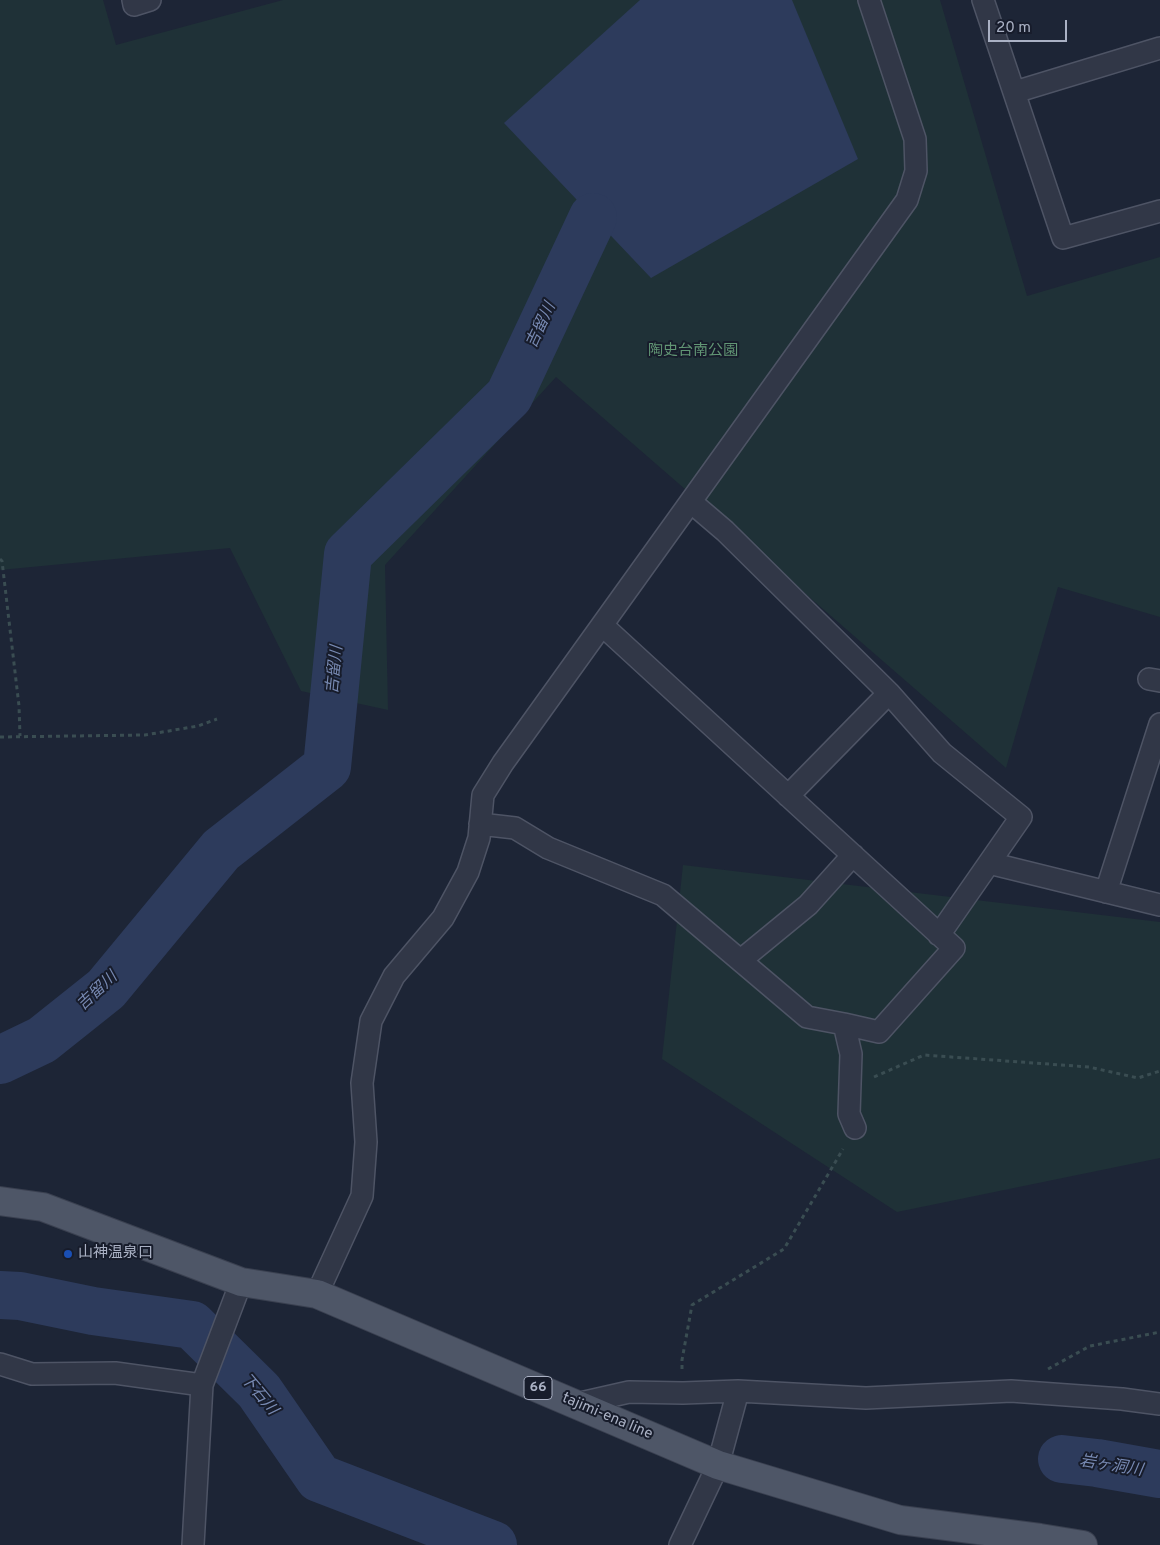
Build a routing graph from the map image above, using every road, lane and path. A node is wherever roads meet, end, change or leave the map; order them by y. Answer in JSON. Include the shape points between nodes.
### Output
{"nodes":[{"id":1,"x":132,"y":0,"type":"edge"},
{"id":2,"x":150,"y":0,"type":"edge"},
{"id":3,"x":869,"y":0,"type":"edge"},
{"id":4,"x":983,"y":0,"type":"edge"},
{"id":5,"x":1160,"y":48,"type":"edge"},
{"id":6,"x":1014,"y":92,"type":"junction"},
{"id":7,"x":1160,"y":210,"type":"edge"},
{"id":8,"x":691,"y":502,"type":"junction"},
{"id":9,"x":0,"y":558,"type":"edge"},
{"id":10,"x":602,"y":625,"type":"junction"},
{"id":11,"x":888,"y":693,"type":"junction"},
{"id":12,"x":217,"y":719,"type":"dead end"},
{"id":13,"x":1160,"y":724,"type":"edge"},
{"id":14,"x":20,"y":736,"type":"junction"},
{"id":15,"x":0,"y":737,"type":"edge"},
{"id":16,"x":788,"y":796,"type":"junction"},
{"id":17,"x":480,"y":824,"type":"junction"},
{"id":18,"x":853,"y":855,"type":"junction"},
{"id":19,"x":989,"y":863,"type":"junction"},
{"id":20,"x":1106,"y":892,"type":"junction"},
{"id":21,"x":1160,"y":905,"type":"edge"},
{"id":22,"x":939,"y":935,"type":"junction"},
{"id":23,"x":740,"y":960,"type":"junction"},
{"id":24,"x":844,"y":1024,"type":"junction"},
{"id":25,"x":1160,"y":1071,"type":"edge"},
{"id":26,"x":871,"y":1078,"type":"dead end"},
{"id":27,"x":855,"y":1128,"type":"joint"},
{"id":28,"x":0,"y":1201,"type":"edge"},
{"id":29,"x":241,"y":1282,"type":"junction"},
{"id":30,"x":317,"y":1294,"type":"junction"},
{"id":31,"x":1160,"y":1332,"type":"edge"},
{"id":32,"x":0,"y":1364,"type":"edge"},
{"id":33,"x":682,"y":1374,"type":"dead end"},
{"id":34,"x":202,"y":1385,"type":"junction"},
{"id":35,"x":1011,"y":1390,"type":"junction"},
{"id":36,"x":738,"y":1391,"type":"junction"},
{"id":37,"x":576,"y":1404,"type":"junction"},
{"id":38,"x":1160,"y":1404,"type":"edge"},
{"id":39,"x":718,"y":1464,"type":"junction"},
{"id":40,"x":194,"y":1545,"type":"edge"},
{"id":41,"x":680,"y":1545,"type":"edge"},
{"id":42,"x":1084,"y":1545,"type":"edge"}],
"edges":[{"from":1,"to":2,"type":"street","via":[[134,5]]},
{"from":3,"to":8,"type":"street","via":[[915,139],[916,171],[907,200]]},
{"from":4,"to":6,"type":"street"},
{"from":5,"to":6,"type":"street"},
{"from":6,"to":7,"type":"street","via":[[1063,238]]},
{"from":8,"to":10,"type":"street"},
{"from":8,"to":11,"type":"street","via":[[725,531]]},
{"from":9,"to":14,"type":"path"},
{"from":10,"to":16,"type":"street"},
{"from":10,"to":17,"type":"street","via":[[483,795]]},
{"from":11,"to":16,"type":"street"},
{"from":11,"to":19,"type":"street","via":[[942,753],[1021,816]]},
{"from":12,"to":14,"type":"path","via":[[198,726],[145,735]]},
{"from":13,"to":20,"type":"street"},
{"from":14,"to":15,"type":"path"},
{"from":16,"to":18,"type":"street"},
{"from":17,"to":23,"type":"street","via":[[515,828],[548,848],[663,895]]},
{"from":17,"to":30,"type":"street","via":[[468,872],[443,918],[394,976],[371,1021],[362,1082],[366,1142],[362,1196]]},
{"from":18,"to":22,"type":"street"},
{"from":18,"to":23,"type":"street","via":[[808,905]]},
{"from":19,"to":20,"type":"street"},
{"from":19,"to":22,"type":"street"},
{"from":20,"to":21,"type":"street"},
{"from":22,"to":24,"type":"street","via":[[954,948],[879,1032]]},
{"from":23,"to":24,"type":"street","via":[[807,1017]]},
{"from":24,"to":27,"type":"street","via":[[851,1054],[849,1114]]},
{"from":25,"to":26,"type":"path","via":[[1138,1078],[1089,1068],[924,1055]]},
{"from":27,"to":33,"type":"path","via":[[784,1249],[692,1304]]},
{"from":28,"to":29,"type":"main road","name":"tajimi-ena line","number":"66","via":[[43,1207]]},
{"from":29,"to":30,"type":"main road","name":"tajimi-ena line","number":"66"},
{"from":29,"to":34,"type":"street"},
{"from":30,"to":37,"type":"main road","name":"tajimi-ena line","number":"66"},
{"from":31,"to":35,"type":"path","via":[[1090,1346]]},
{"from":32,"to":34,"type":"street","via":[[32,1374],[115,1373]]},
{"from":34,"to":40,"type":"street"},
{"from":35,"to":36,"type":"street","via":[[866,1398]]},
{"from":35,"to":38,"type":"street"},
{"from":36,"to":37,"type":"street","via":[[629,1392]]},
{"from":36,"to":39,"type":"street"},
{"from":37,"to":39,"type":"main road","name":"tajimi-ena line","number":"66"},
{"from":39,"to":41,"type":"street"},
{"from":39,"to":42,"type":"main road","name":"tajimi-ena line","number":"66","via":[[900,1520]]}]}
